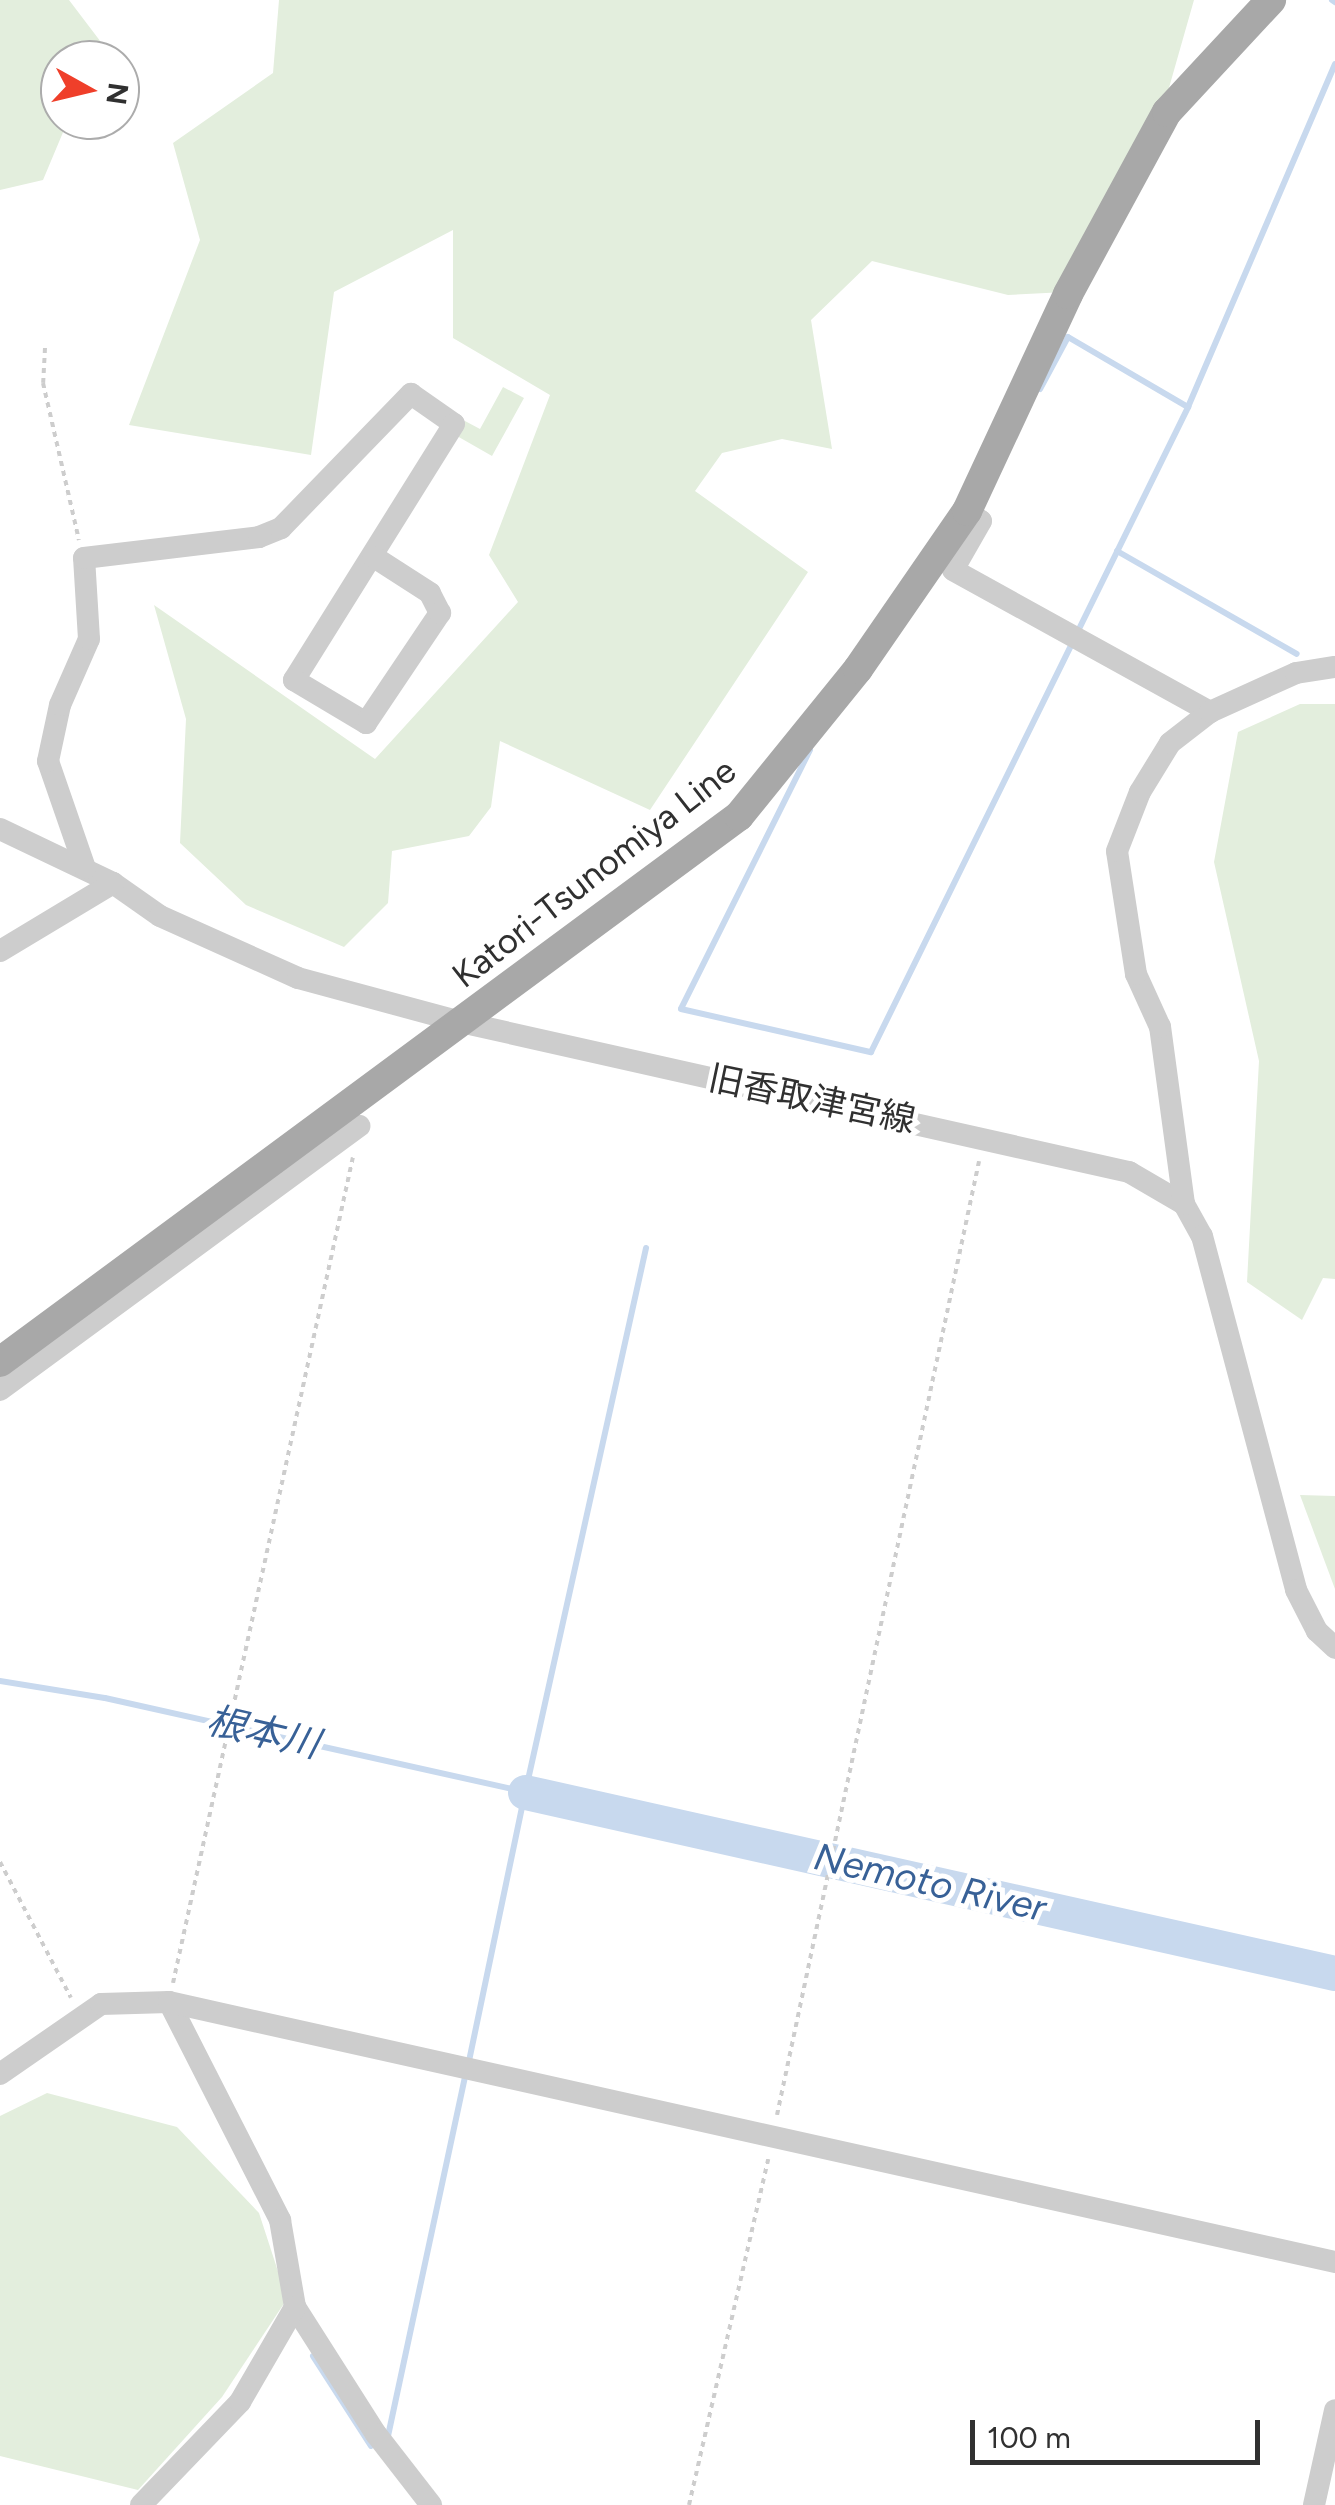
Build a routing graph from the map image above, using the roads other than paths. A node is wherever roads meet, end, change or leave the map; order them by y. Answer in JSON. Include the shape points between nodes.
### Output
{"nodes":[{"id":1,"x":1272,"y":0,"type":"edge"},
{"id":2,"x":968,"y":511,"type":"junction"},
{"id":3,"x":374,"y":557,"type":"junction"},
{"id":4,"x":1335,"y":666,"type":"edge"},
{"id":5,"x":1210,"y":712,"type":"junction"},
{"id":6,"x":0,"y":829,"type":"edge"},
{"id":7,"x":85,"y":868,"type":"junction"},
{"id":8,"x":113,"y":883,"type":"junction"},
{"id":9,"x":0,"y":951,"type":"edge"},
{"id":10,"x":465,"y":1023,"type":"junction"},
{"id":11,"x":360,"y":1126,"type":"road end"},
{"id":12,"x":1184,"y":1204,"type":"junction"},
{"id":13,"x":0,"y":1362,"type":"edge"},
{"id":14,"x":0,"y":1390,"type":"edge"},
{"id":15,"x":1335,"y":1648,"type":"edge"},
{"id":16,"x":169,"y":2002,"type":"junction"},
{"id":17,"x":0,"y":2074,"type":"edge"},
{"id":18,"x":1335,"y":2262,"type":"edge"},
{"id":19,"x":295,"y":2307,"type":"junction"},
{"id":20,"x":1335,"y":2410,"type":"edge"},
{"id":21,"x":141,"y":2505,"type":"edge"},
{"id":22,"x":431,"y":2505,"type":"edge"},
{"id":23,"x":1314,"y":2505,"type":"edge"}],
"edges":[{"from":1,"to":2,"type":"main road","name":"Katori-Tsunomiya Line","via":[[1167,112],[1068,294]]},
{"from":2,"to":5,"type":"street","via":[[981,520],[953,570]]},
{"from":2,"to":10,"type":"main road","name":"Katori-Tsunomiya Line","via":[[858,669],[739,816]]},
{"from":3,"to":3,"type":"street","via":[[294,680],[366,724],[440,613],[430,593]]},
{"from":3,"to":7,"type":"street","via":[[454,424],[411,394],[281,528],[258,537],[84,558],[89,639],[60,704],[48,761]]},
{"from":4,"to":5,"type":"street","via":[[1296,673]]},
{"from":5,"to":12,"type":"street","via":[[1170,743],[1140,792],[1117,850],[1136,974],[1160,1026]]},
{"from":6,"to":7,"type":"street","name":"旧香取津宮線"},
{"from":7,"to":8,"type":"street","name":"旧香取津宮線"},
{"from":8,"to":9,"type":"street"},
{"from":8,"to":10,"type":"street","name":"旧香取津宮線","via":[[160,916],[298,978]]},
{"from":10,"to":12,"type":"street","name":"旧香取津宮線","via":[[1129,1172]]},
{"from":10,"to":13,"type":"main road","name":"Katori-Tsunomiya Line"},
{"from":11,"to":14,"type":"street"},
{"from":12,"to":15,"type":"street","via":[[1202,1236],[1296,1590],[1317,1631]]},
{"from":16,"to":17,"type":"street","via":[[111,2002],[80,2016]]},
{"from":16,"to":18,"type":"street"},
{"from":16,"to":19,"type":"street","via":[[280,2220]]},
{"from":19,"to":21,"type":"street","via":[[240,2402]]},
{"from":19,"to":22,"type":"street","via":[[376,2434]]},
{"from":20,"to":23,"type":"street"}]}
